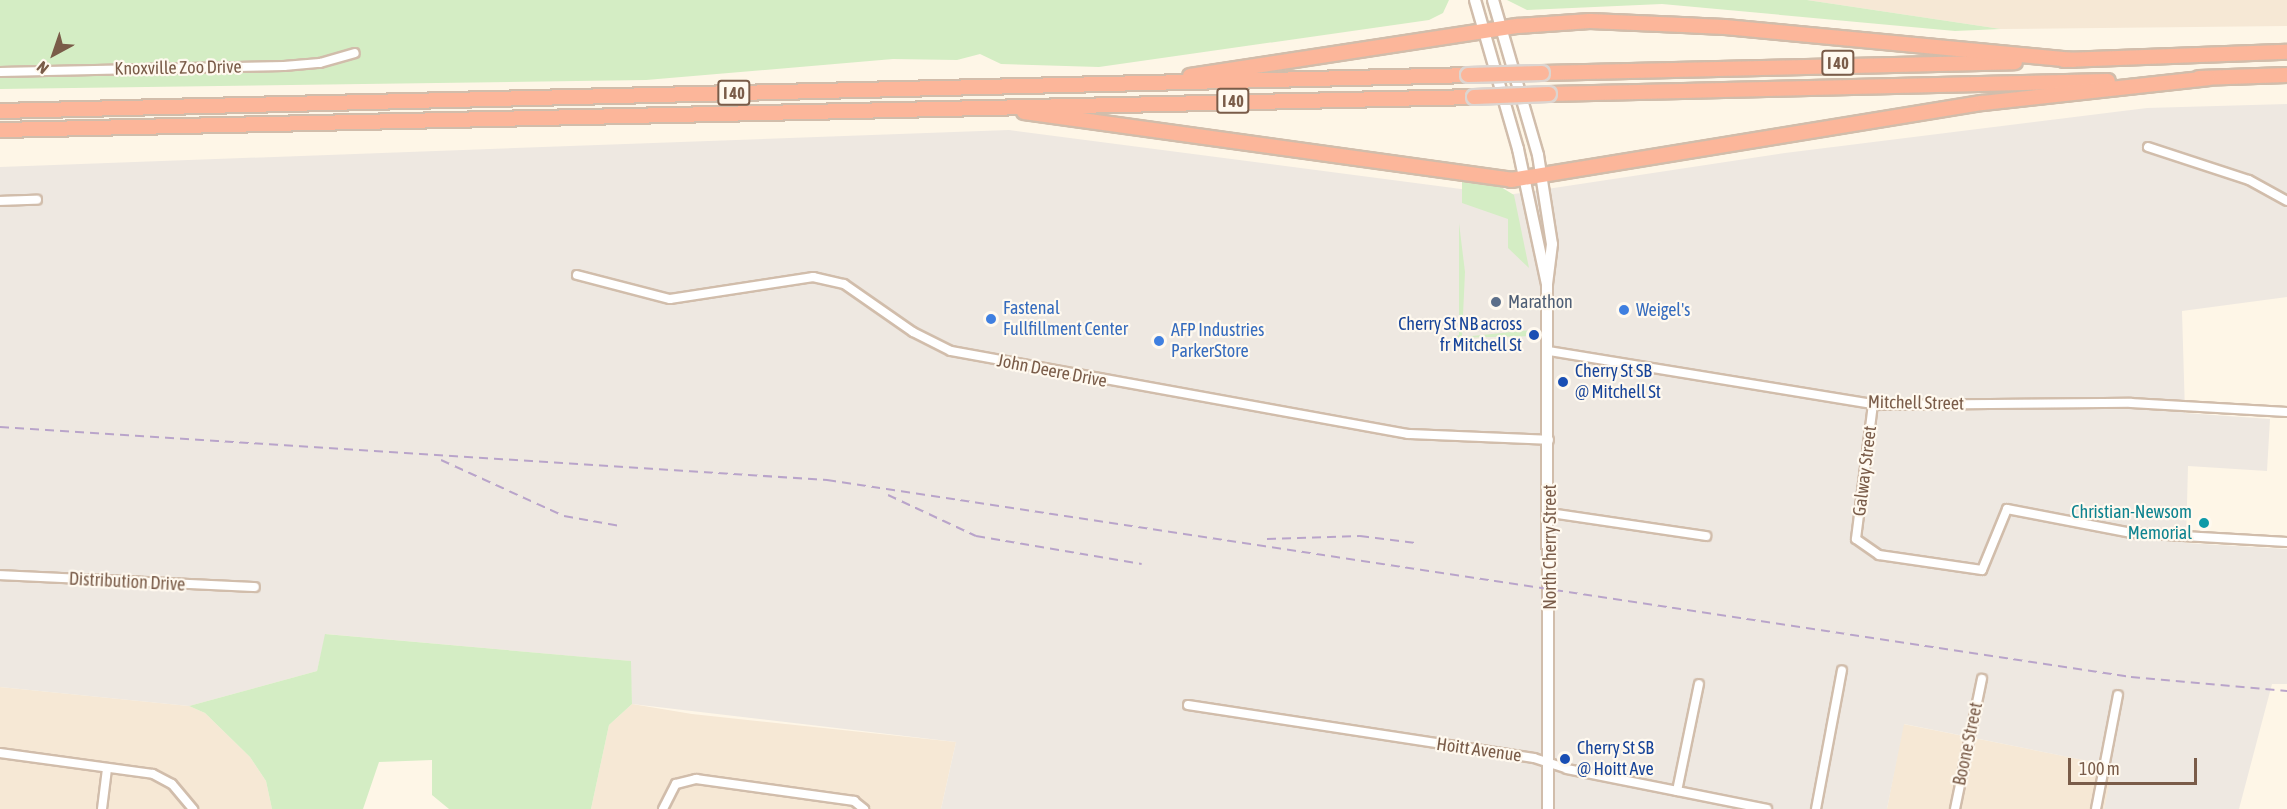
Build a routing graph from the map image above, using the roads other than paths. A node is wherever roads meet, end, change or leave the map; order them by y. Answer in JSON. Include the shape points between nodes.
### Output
{"nodes":[{"id":1,"x":1475,"y":0,"type":"edge"},
{"id":2,"x":1493,"y":0,"type":"edge"},
{"id":3,"x":1501,"y":28,"type":"junction"},
{"id":4,"x":1484,"y":31,"type":"junction"},
{"id":5,"x":2287,"y":52,"type":"edge"},
{"id":6,"x":355,"y":53,"type":"dead end"},
{"id":7,"x":2073,"y":60,"type":"junction"},
{"id":8,"x":0,"y":72,"type":"edge"},
{"id":9,"x":2287,"y":75,"type":"edge"},
{"id":10,"x":2208,"y":78,"type":"junction"},
{"id":11,"x":1139,"y":84,"type":"junction"},
{"id":12,"x":992,"y":108,"type":"junction"},
{"id":13,"x":0,"y":111,"type":"edge"},
{"id":14,"x":0,"y":130,"type":"edge"},
{"id":15,"x":2148,"y":147,"type":"dead end"},
{"id":16,"x":1542,"y":177,"type":"junction"},
{"id":17,"x":1524,"y":180,"type":"junction"},
{"id":18,"x":37,"y":200,"type":"dead end"},
{"id":19,"x":0,"y":201,"type":"edge"},
{"id":20,"x":2287,"y":201,"type":"edge"},
{"id":21,"x":577,"y":275,"type":"dead end"},
{"id":22,"x":1547,"y":284,"type":"junction"},
{"id":23,"x":1549,"y":351,"type":"junction"},
{"id":24,"x":1873,"y":404,"type":"junction"},
{"id":25,"x":2287,"y":412,"type":"edge"},
{"id":26,"x":1549,"y":440,"type":"junction"},
{"id":27,"x":1550,"y":513,"type":"junction"},
{"id":28,"x":1706,"y":537,"type":"dead end"},
{"id":29,"x":2287,"y":542,"type":"edge"},
{"id":30,"x":0,"y":576,"type":"edge"},
{"id":31,"x":255,"y":587,"type":"dead end"},
{"id":32,"x":1842,"y":670,"type":"dead end"},
{"id":33,"x":1982,"y":679,"type":"dead end"},
{"id":34,"x":1698,"y":684,"type":"dead end"},
{"id":35,"x":2118,"y":695,"type":"dead end"},
{"id":36,"x":1188,"y":705,"type":"dead end"},
{"id":37,"x":0,"y":753,"type":"edge"},
{"id":38,"x":1548,"y":762,"type":"junction"},
{"id":39,"x":106,"y":769,"type":"junction"},
{"id":40,"x":1677,"y":791,"type":"junction"},
{"id":41,"x":102,"y":809,"type":"edge"},
{"id":42,"x":193,"y":809,"type":"edge"},
{"id":43,"x":663,"y":809,"type":"edge"},
{"id":44,"x":864,"y":809,"type":"edge"},
{"id":45,"x":1548,"y":809,"type":"edge"},
{"id":46,"x":1767,"y":809,"type":"edge"},
{"id":47,"x":1816,"y":809,"type":"edge"},
{"id":48,"x":1955,"y":809,"type":"edge"},
{"id":49,"x":2096,"y":809,"type":"edge"}],
"edges":[{"from":1,"to":4,"type":"street","name":"North Cherry Street"},
{"from":2,"to":3,"type":"street","name":"North Cherry Street"},
{"from":3,"to":4,"type":"highway"},
{"from":3,"to":7,"type":"highway","via":[[1590,21],[1725,27]]},
{"from":3,"to":16,"type":"street","name":"North Cherry Street"},
{"from":4,"to":11,"type":"highway"},
{"from":4,"to":17,"type":"street","name":"North Cherry Street"},
{"from":5,"to":7,"type":"highway","number":"I 40"},
{"from":6,"to":8,"type":"street","name":"Knoxville Zoo Drive","via":[[321,63],[284,66]]},
{"from":7,"to":11,"type":"highway","number":"I 40","bridge":true},
{"from":9,"to":10,"type":"highway","number":"I 40"},
{"from":10,"to":12,"type":"highway","number":"I 40","bridge":true},
{"from":10,"to":16,"type":"highway","via":[[1983,103]]},
{"from":11,"to":13,"type":"highway","number":"I 40"},
{"from":12,"to":14,"type":"highway","number":"I 40"},
{"from":12,"to":17,"type":"highway"},
{"from":15,"to":20,"type":"street","via":[[2249,180]]},
{"from":16,"to":17,"type":"highway"},
{"from":16,"to":22,"type":"street","name":"North Cherry Street","via":[[1552,244]]},
{"from":17,"to":22,"type":"street","name":"North Cherry Street"},
{"from":18,"to":19,"type":"street"},
{"from":21,"to":26,"type":"street","name":"John Deere Drive","via":[[670,299],[813,277],[844,284],[913,332],[951,351],[1408,434]]},
{"from":22,"to":23,"type":"street","name":"North Cherry Street"},
{"from":23,"to":24,"type":"street","name":"Mitchell Street"},
{"from":23,"to":26,"type":"street","name":"North Cherry Street"},
{"from":24,"to":25,"type":"street","name":"Mitchell Street","via":[[2131,404]]},
{"from":24,"to":29,"type":"street","name":"Galway Street","via":[[1856,538],[1878,555],[1970,572],[1989,562],[2007,509],[2132,533]]},
{"from":26,"to":27,"type":"street","name":"North Cherry Street"},
{"from":27,"to":28,"type":"street"},
{"from":27,"to":38,"type":"street","name":"North Cherry Street"},
{"from":30,"to":31,"type":"street","name":"Distribution Drive"},
{"from":32,"to":47,"type":"street"},
{"from":33,"to":48,"type":"street","name":"Boone Street"},
{"from":34,"to":40,"type":"street"},
{"from":35,"to":49,"type":"street"},
{"from":36,"to":38,"type":"street","name":"Hoitt Avenue"},
{"from":37,"to":39,"type":"street"},
{"from":38,"to":40,"type":"street","name":"Hoitt Avenue"},
{"from":38,"to":45,"type":"street","name":"North Cherry Street"},
{"from":39,"to":41,"type":"street"},
{"from":39,"to":42,"type":"street","via":[[153,774],[172,784]]},
{"from":40,"to":46,"type":"street","name":"Hoitt Avenue"},
{"from":43,"to":44,"type":"street","via":[[676,784],[696,779],[854,801]]}]}
